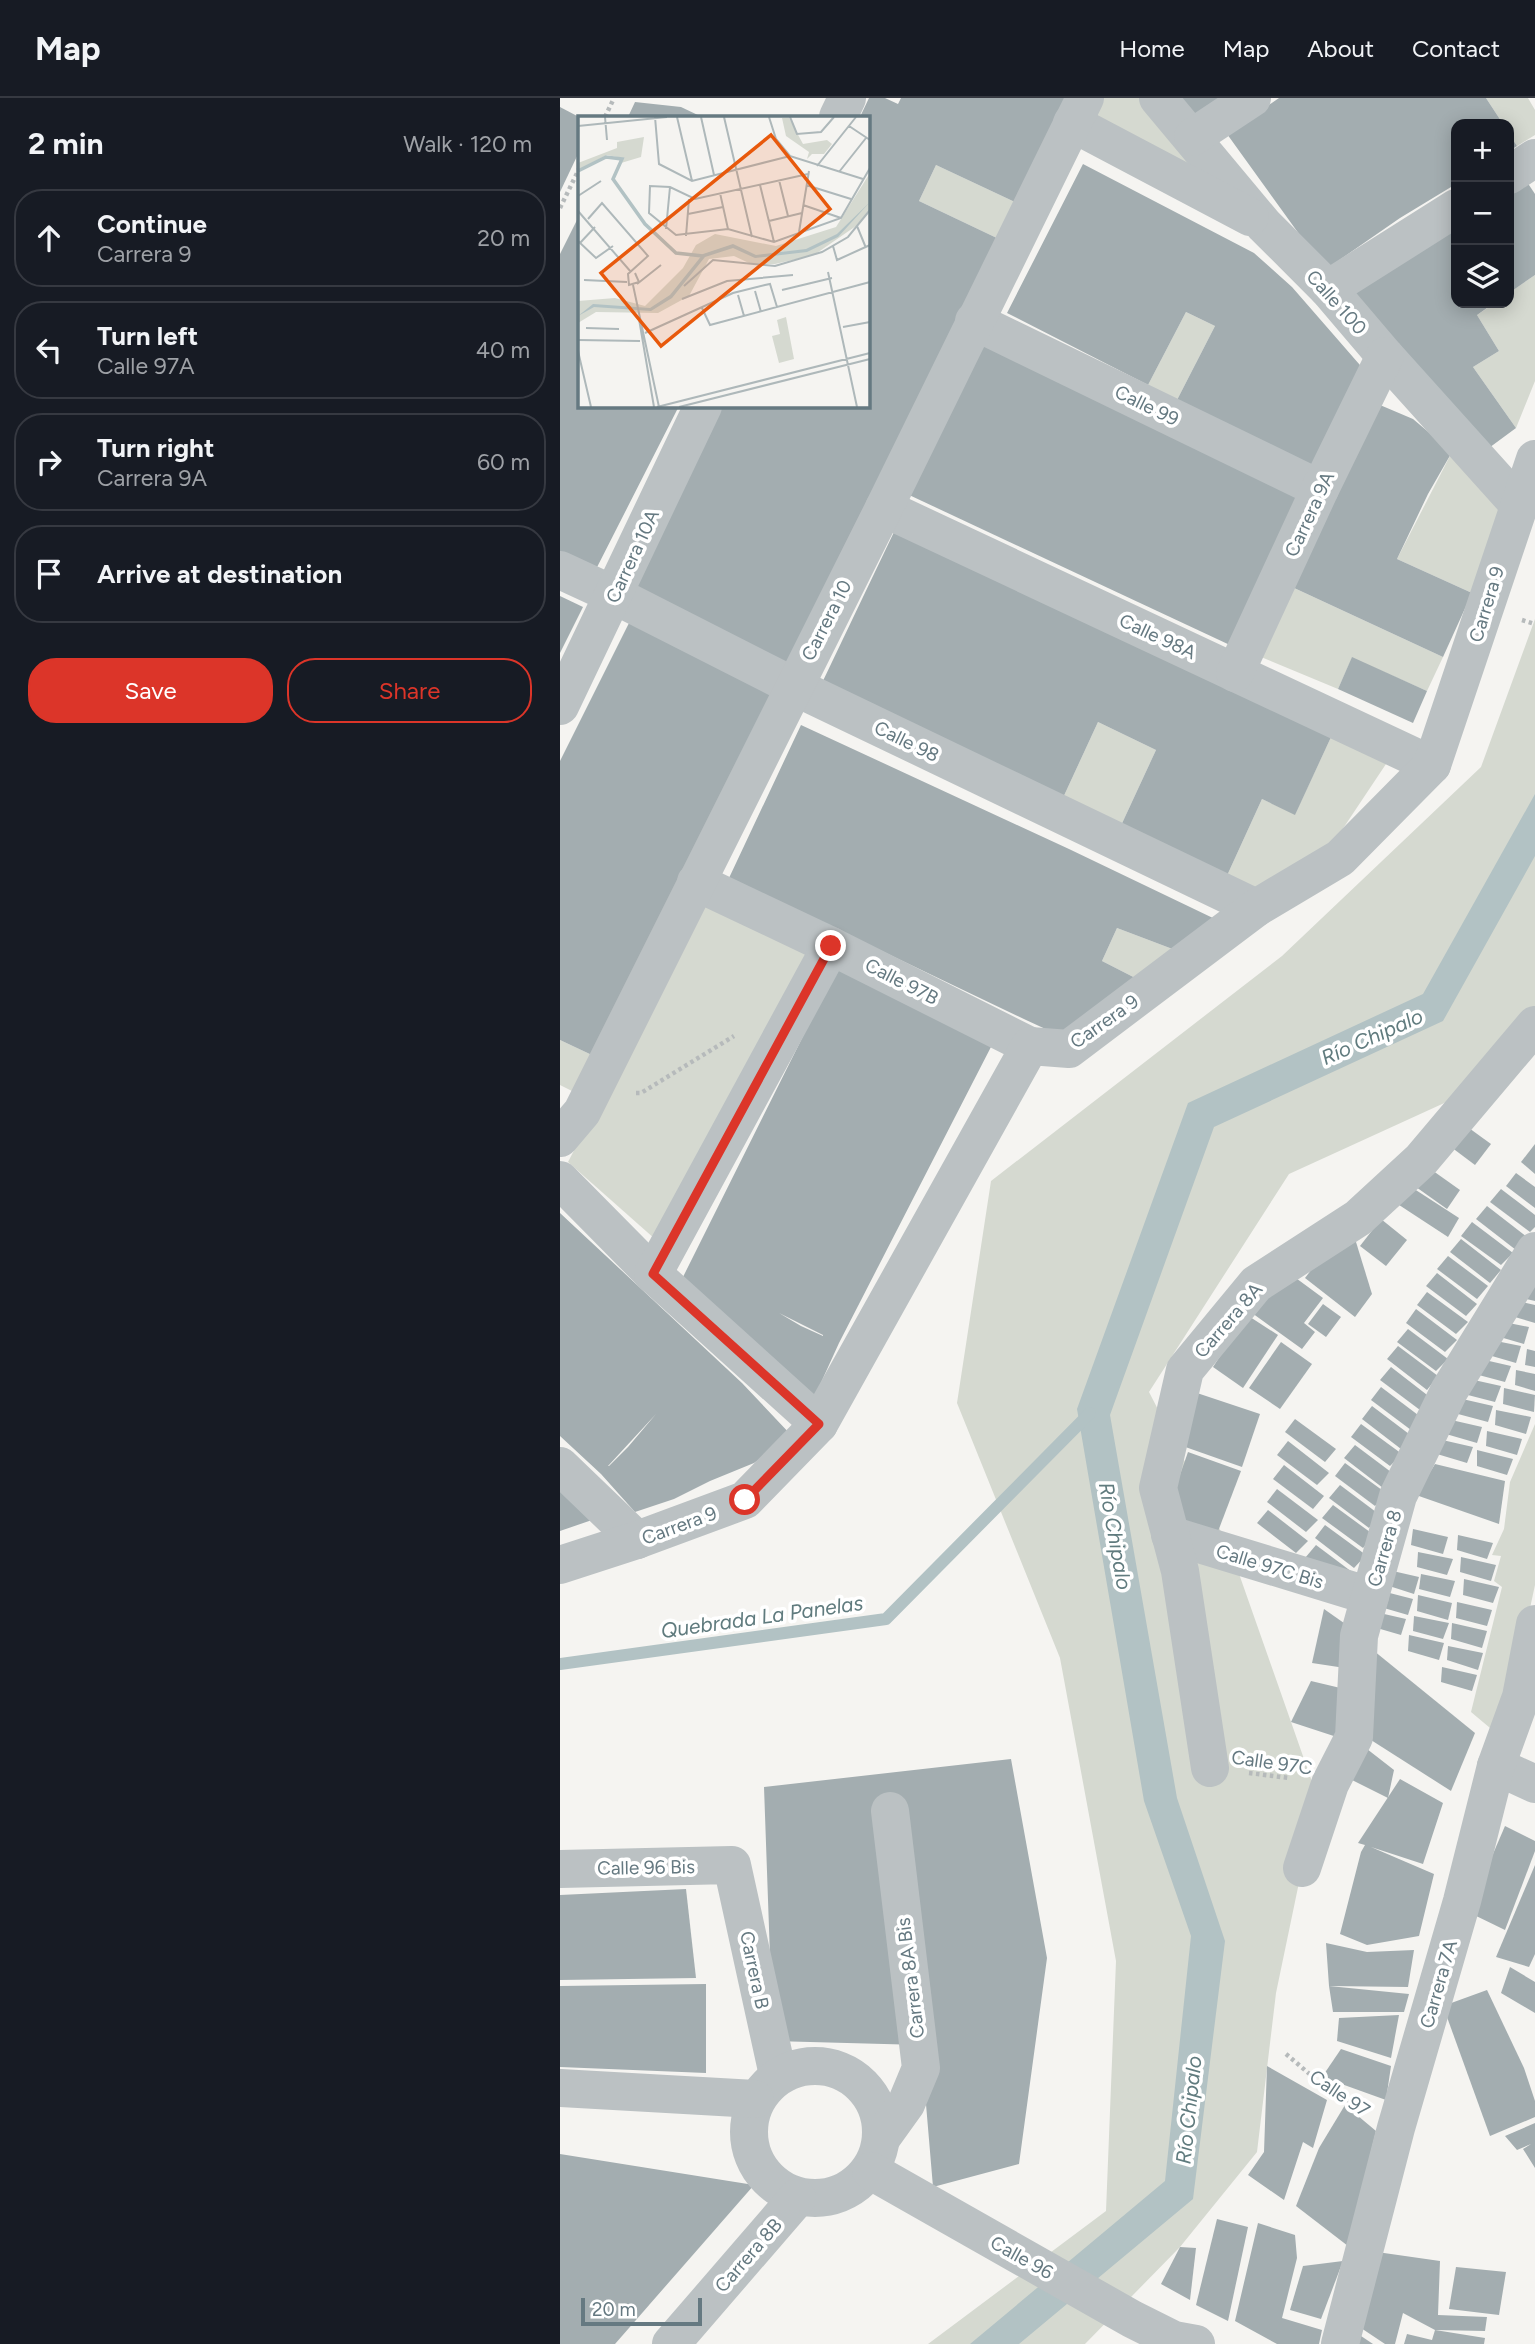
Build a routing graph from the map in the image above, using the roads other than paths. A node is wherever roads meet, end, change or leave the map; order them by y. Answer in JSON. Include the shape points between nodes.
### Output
{"nodes":[{"id":1,"x":847,"y":98,"type":"edge"},
{"id":2,"x":1158,"y":98,"type":"edge"},
{"id":3,"x":1252,"y":98,"type":"edge"},
{"id":4,"x":1079,"y":111,"type":"edge"},
{"id":5,"x":838,"y":116,"type":"edge"},
{"id":6,"x":1193,"y":137,"type":"junction"},
{"id":7,"x":1535,"y":158,"type":"edge"},
{"id":8,"x":1514,"y":172,"type":"edge"},
{"id":9,"x":1451,"y":211,"type":"edge"},
{"id":10,"x":1264,"y":225,"type":"junction"},
{"id":11,"x":1328,"y":289,"type":"junction"},
{"id":12,"x":974,"y":321,"type":"junction"},
{"id":13,"x":1385,"y":356,"type":"junction"},
{"id":14,"x":702,"y":408,"type":"edge"},
{"id":15,"x":1535,"y":459,"type":"edge"},
{"id":16,"x":1320,"y":489,"type":"junction"},
{"id":17,"x":1519,"y":505,"type":"junction"},
{"id":18,"x":884,"y":508,"type":"junction"},
{"id":19,"x":560,"y":570,"type":"edge"},
{"id":20,"x":614,"y":595,"type":"junction"},
{"id":21,"x":1235,"y":673,"type":"junction"},
{"id":22,"x":793,"y":686,"type":"junction"},
{"id":23,"x":560,"y":706,"type":"edge"},
{"id":24,"x":1432,"y":765,"type":"junction"},
{"id":25,"x":696,"y":881,"type":"junction"},
{"id":26,"x":1256,"y":908,"type":"junction"},
{"id":27,"x":831,"y":946,"type":"junction"},
{"id":28,"x":1535,"y":1025,"type":"edge"},
{"id":29,"x":1030,"y":1046,"type":"junction"},
{"id":30,"x":560,"y":1138,"type":"edge"},
{"id":31,"x":560,"y":1180,"type":"edge"},
{"id":32,"x":1535,"y":1251,"type":"edge"},
{"id":33,"x":653,"y":1274,"type":"junction"},
{"id":34,"x":819,"y":1424,"type":"junction"},
{"id":35,"x":560,"y":1466,"type":"edge"},
{"id":36,"x":1170,"y":1535,"type":"junction"},
{"id":37,"x":637,"y":1540,"type":"junction"},
{"id":38,"x":560,"y":1565,"type":"edge"},
{"id":39,"x":1370,"y":1596,"type":"junction"},
{"id":40,"x":1535,"y":1624,"type":"edge"},
{"id":41,"x":1496,"y":1766,"type":"junction"},
{"id":42,"x":1210,"y":1768,"type":"road end"},
{"id":43,"x":1535,"y":1784,"type":"edge"},
{"id":44,"x":890,"y":1811,"type":"dead end"},
{"id":45,"x":732,"y":1865,"type":"joint"},
{"id":46,"x":1302,"y":1868,"type":"dead end"},
{"id":47,"x":560,"y":1869,"type":"edge"},
{"id":48,"x":767,"y":2087,"type":"junction"},
{"id":49,"x":560,"y":2088,"type":"edge"},
{"id":50,"x":883,"y":2136,"type":"junction"},
{"id":51,"x":871,"y":2171,"type":"junction"},
{"id":52,"x":797,"y":2199,"type":"junction"},
{"id":53,"x":1182,"y":2343,"type":"edge"},
{"id":54,"x":671,"y":2344,"type":"edge"},
{"id":55,"x":1340,"y":2344,"type":"edge"}],
"edges":[{"from":1,"to":5,"type":"street"},
{"from":2,"to":6,"type":"street","name":"Calle 100"},
{"from":3,"to":6,"type":"street"},
{"from":4,"to":10,"type":"street"},
{"from":4,"to":12,"type":"street","name":"Carrera 10"},
{"from":6,"to":10,"type":"street","name":"Calle 100"},
{"from":7,"to":8,"type":"street"},
{"from":9,"to":11,"type":"street"},
{"from":10,"to":11,"type":"street","name":"Calle 100"},
{"from":11,"to":13,"type":"street","name":"Calle 100"},
{"from":12,"to":16,"type":"street","name":"Calle 99"},
{"from":12,"to":18,"type":"street","name":"Carrera 10"},
{"from":13,"to":16,"type":"street","name":"Carrera 9A"},
{"from":13,"to":17,"type":"street","name":"Calle 100"},
{"from":14,"to":20,"type":"street","name":"Carrera 10A"},
{"from":15,"to":17,"type":"street","name":"Carrera 9"},
{"from":16,"to":21,"type":"street","name":"Carrera 9A"},
{"from":17,"to":24,"type":"street","name":"Carrera 9"},
{"from":18,"to":21,"type":"street","name":"Calle 98A"},
{"from":18,"to":22,"type":"street","name":"Carrera 10"},
{"from":19,"to":20,"type":"street","name":"Calle 98"},
{"from":20,"to":22,"type":"street","name":"Calle 98"},
{"from":20,"to":23,"type":"street","name":"Carrera 10A"},
{"from":21,"to":24,"type":"street","name":"Calle 98A"},
{"from":22,"to":25,"type":"street","name":"Carrera 10"},
{"from":22,"to":26,"type":"street","name":"Calle 98"},
{"from":24,"to":26,"type":"street","name":"Carrera 9","via":[[1340,858]]},
{"from":25,"to":27,"type":"street","name":"Calle 97B"},
{"from":25,"to":30,"type":"street","name":"Carrera 10","via":[[582,1112]]},
{"from":26,"to":29,"type":"street","name":"Carrera 9","via":[[1069,1049]]},
{"from":27,"to":29,"type":"street","name":"Calle 97B"},
{"from":27,"to":33,"type":"street"},
{"from":28,"to":36,"type":"street","name":"Carrera 8A","via":[[1421,1160],[1358,1218],[1256,1284],[1185,1370],[1158,1488]]},
{"from":29,"to":34,"type":"street","name":"Carrera 9"},
{"from":31,"to":33,"type":"street"},
{"from":32,"to":39,"type":"street","name":"Carrera 8","via":[[1449,1391],[1398,1496]]},
{"from":33,"to":34,"type":"street"},
{"from":34,"to":37,"type":"street","name":"Carrera 9","via":[[745,1500]]},
{"from":35,"to":37,"type":"street"},
{"from":36,"to":39,"type":"street","name":"Calle 97C Bis"},
{"from":36,"to":42,"type":"street","name":"Carrera 8A","via":[[1180,1571]]},
{"from":37,"to":38,"type":"street","name":"Carrera 9"},
{"from":39,"to":46,"type":"street","name":"Carrera 8","via":[[1359,1636],[1354,1737],[1330,1784]]},
{"from":40,"to":41,"type":"street","name":"Carrera 7A","via":[[1521,1697]]},
{"from":41,"to":43,"type":"street"},
{"from":41,"to":55,"type":"street","name":"Carrera 7A"},
{"from":44,"to":50,"type":"street","name":"Carrera 8A Bis","via":[[921,2068],[906,2104]]},
{"from":45,"to":47,"type":"street","name":"Calle 96 Bis"},
{"from":45,"to":48,"type":"street","name":"Carrera B"},
{"from":48,"to":49,"type":"street"},
{"from":48,"to":50,"type":"street","via":[[819,2064],[853,2075],[876,2101]]},
{"from":48,"to":52,"type":"street","via":[[747,2139],[763,2177]]},
{"from":50,"to":51,"type":"street"},
{"from":51,"to":52,"type":"street","via":[[838,2196]]},
{"from":51,"to":53,"type":"street","name":"Calle 96"},
{"from":52,"to":54,"type":"street","name":"Carrera 8B"}]}
